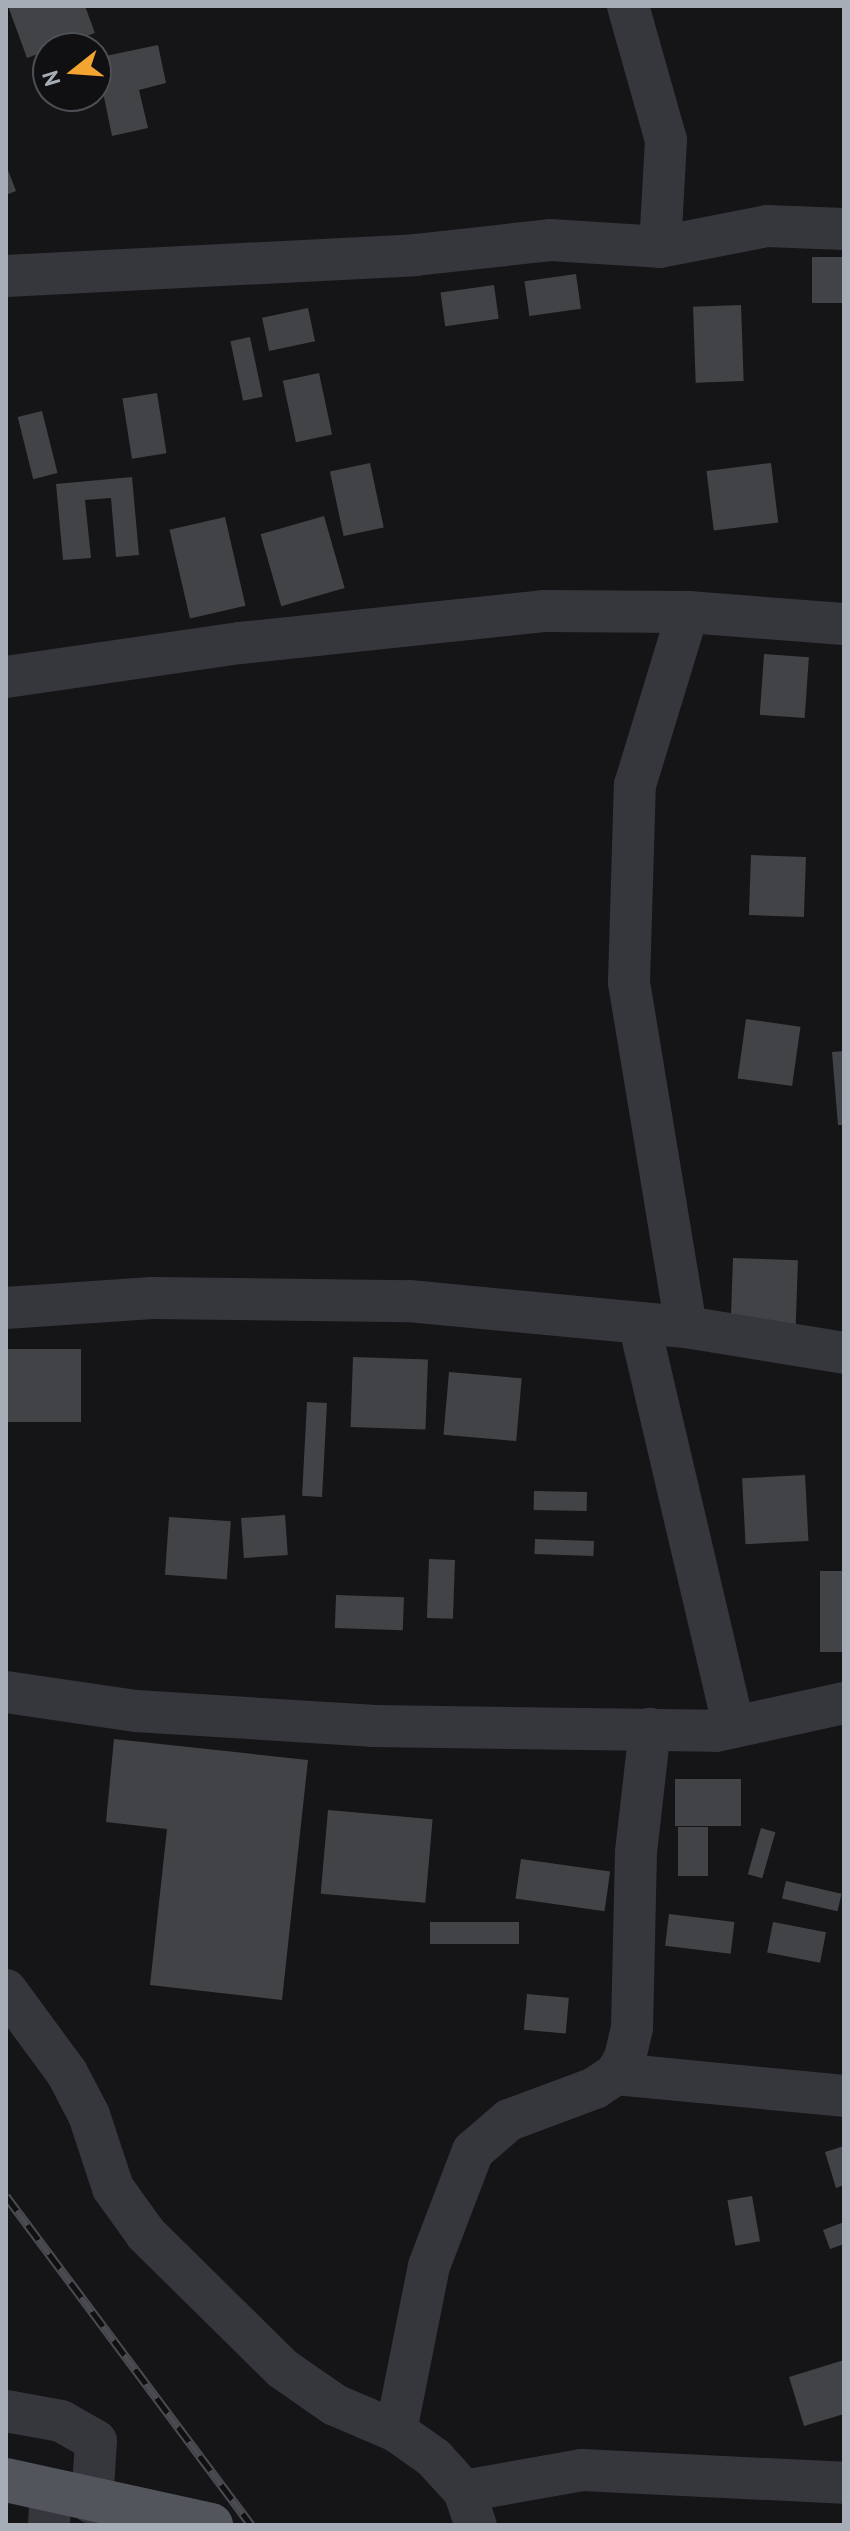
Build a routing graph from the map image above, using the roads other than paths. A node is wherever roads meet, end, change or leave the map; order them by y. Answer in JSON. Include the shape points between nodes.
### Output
{"nodes":[{"id":1,"x":628,"y":6,"type":"edge"},
{"id":2,"x":844,"y":229,"type":"edge"},
{"id":3,"x":660,"y":247,"type":"junction"},
{"id":4,"x":6,"y":276,"type":"edge"},
{"id":5,"x":688,"y":612,"type":"junction"},
{"id":6,"x":844,"y":624,"type":"edge"},
{"id":7,"x":6,"y":677,"type":"edge"},
{"id":8,"x":6,"y":1308,"type":"edge"},
{"id":9,"x":639,"y":1323,"type":"junction"},
{"id":10,"x":686,"y":1327,"type":"junction"},
{"id":11,"x":844,"y":1353,"type":"edge"},
{"id":12,"x":6,"y":1692,"type":"edge"},
{"id":13,"x":844,"y":1703,"type":"edge"},
{"id":14,"x":734,"y":1727,"type":"junction"},
{"id":15,"x":650,"y":1729,"type":"junction"},
{"id":16,"x":6,"y":1990,"type":"edge"},
{"id":17,"x":616,"y":2074,"type":"junction"},
{"id":18,"x":844,"y":2096,"type":"edge"},
{"id":19,"x":6,"y":2411,"type":"edge"},
{"id":20,"x":396,"y":2431,"type":"junction"},
{"id":21,"x":6,"y":2480,"type":"edge"},
{"id":22,"x":844,"y":2483,"type":"edge"},
{"id":23,"x":92,"y":2503,"type":"junction"},
{"id":24,"x":470,"y":2508,"type":"edge"},
{"id":25,"x":50,"y":2509,"type":"edge"},
{"id":26,"x":211,"y":2525,"type":"edge"}],
"edges":[{"from":1,"to":3,"type":"street","via":[[666,140]]},
{"from":2,"to":3,"type":"street","via":[[767,226]]},
{"from":3,"to":4,"type":"street","via":[[550,240],[415,255]]},
{"from":5,"to":6,"type":"street"},
{"from":5,"to":7,"type":"street","via":[[543,611],[240,643]]},
{"from":5,"to":10,"type":"street","via":[[635,785],[629,982]]},
{"from":8,"to":9,"type":"street","via":[[267,1297],[409,1301]]},
{"from":9,"to":10,"type":"street"},
{"from":9,"to":14,"type":"street"},
{"from":10,"to":11,"type":"street"},
{"from":12,"to":15,"type":"street","via":[[136,1711],[372,1726]]},
{"from":13,"to":14,"type":"street"},
{"from":14,"to":15,"type":"street"},
{"from":15,"to":17,"type":"street","via":[[636,1852],[632,2028]]},
{"from":16,"to":20,"type":"street","via":[[67,2073],[89,2115],[113,2188],[146,2234],[283,2369],[335,2405]]},
{"from":17,"to":18,"type":"street"},
{"from":17,"to":20,"type":"street","via":[[595,2088],[509,2120],[473,2151],[429,2266]]},
{"from":19,"to":23,"type":"street","via":[[61,2421],[96,2441]]},
{"from":20,"to":24,"type":"street","via":[[434,2458]]},
{"from":21,"to":25,"type":"main road"},
{"from":22,"to":24,"type":"street","via":[[582,2470]]},
{"from":23,"to":25,"type":"main road"},
{"from":23,"to":26,"type":"main road"}]}
